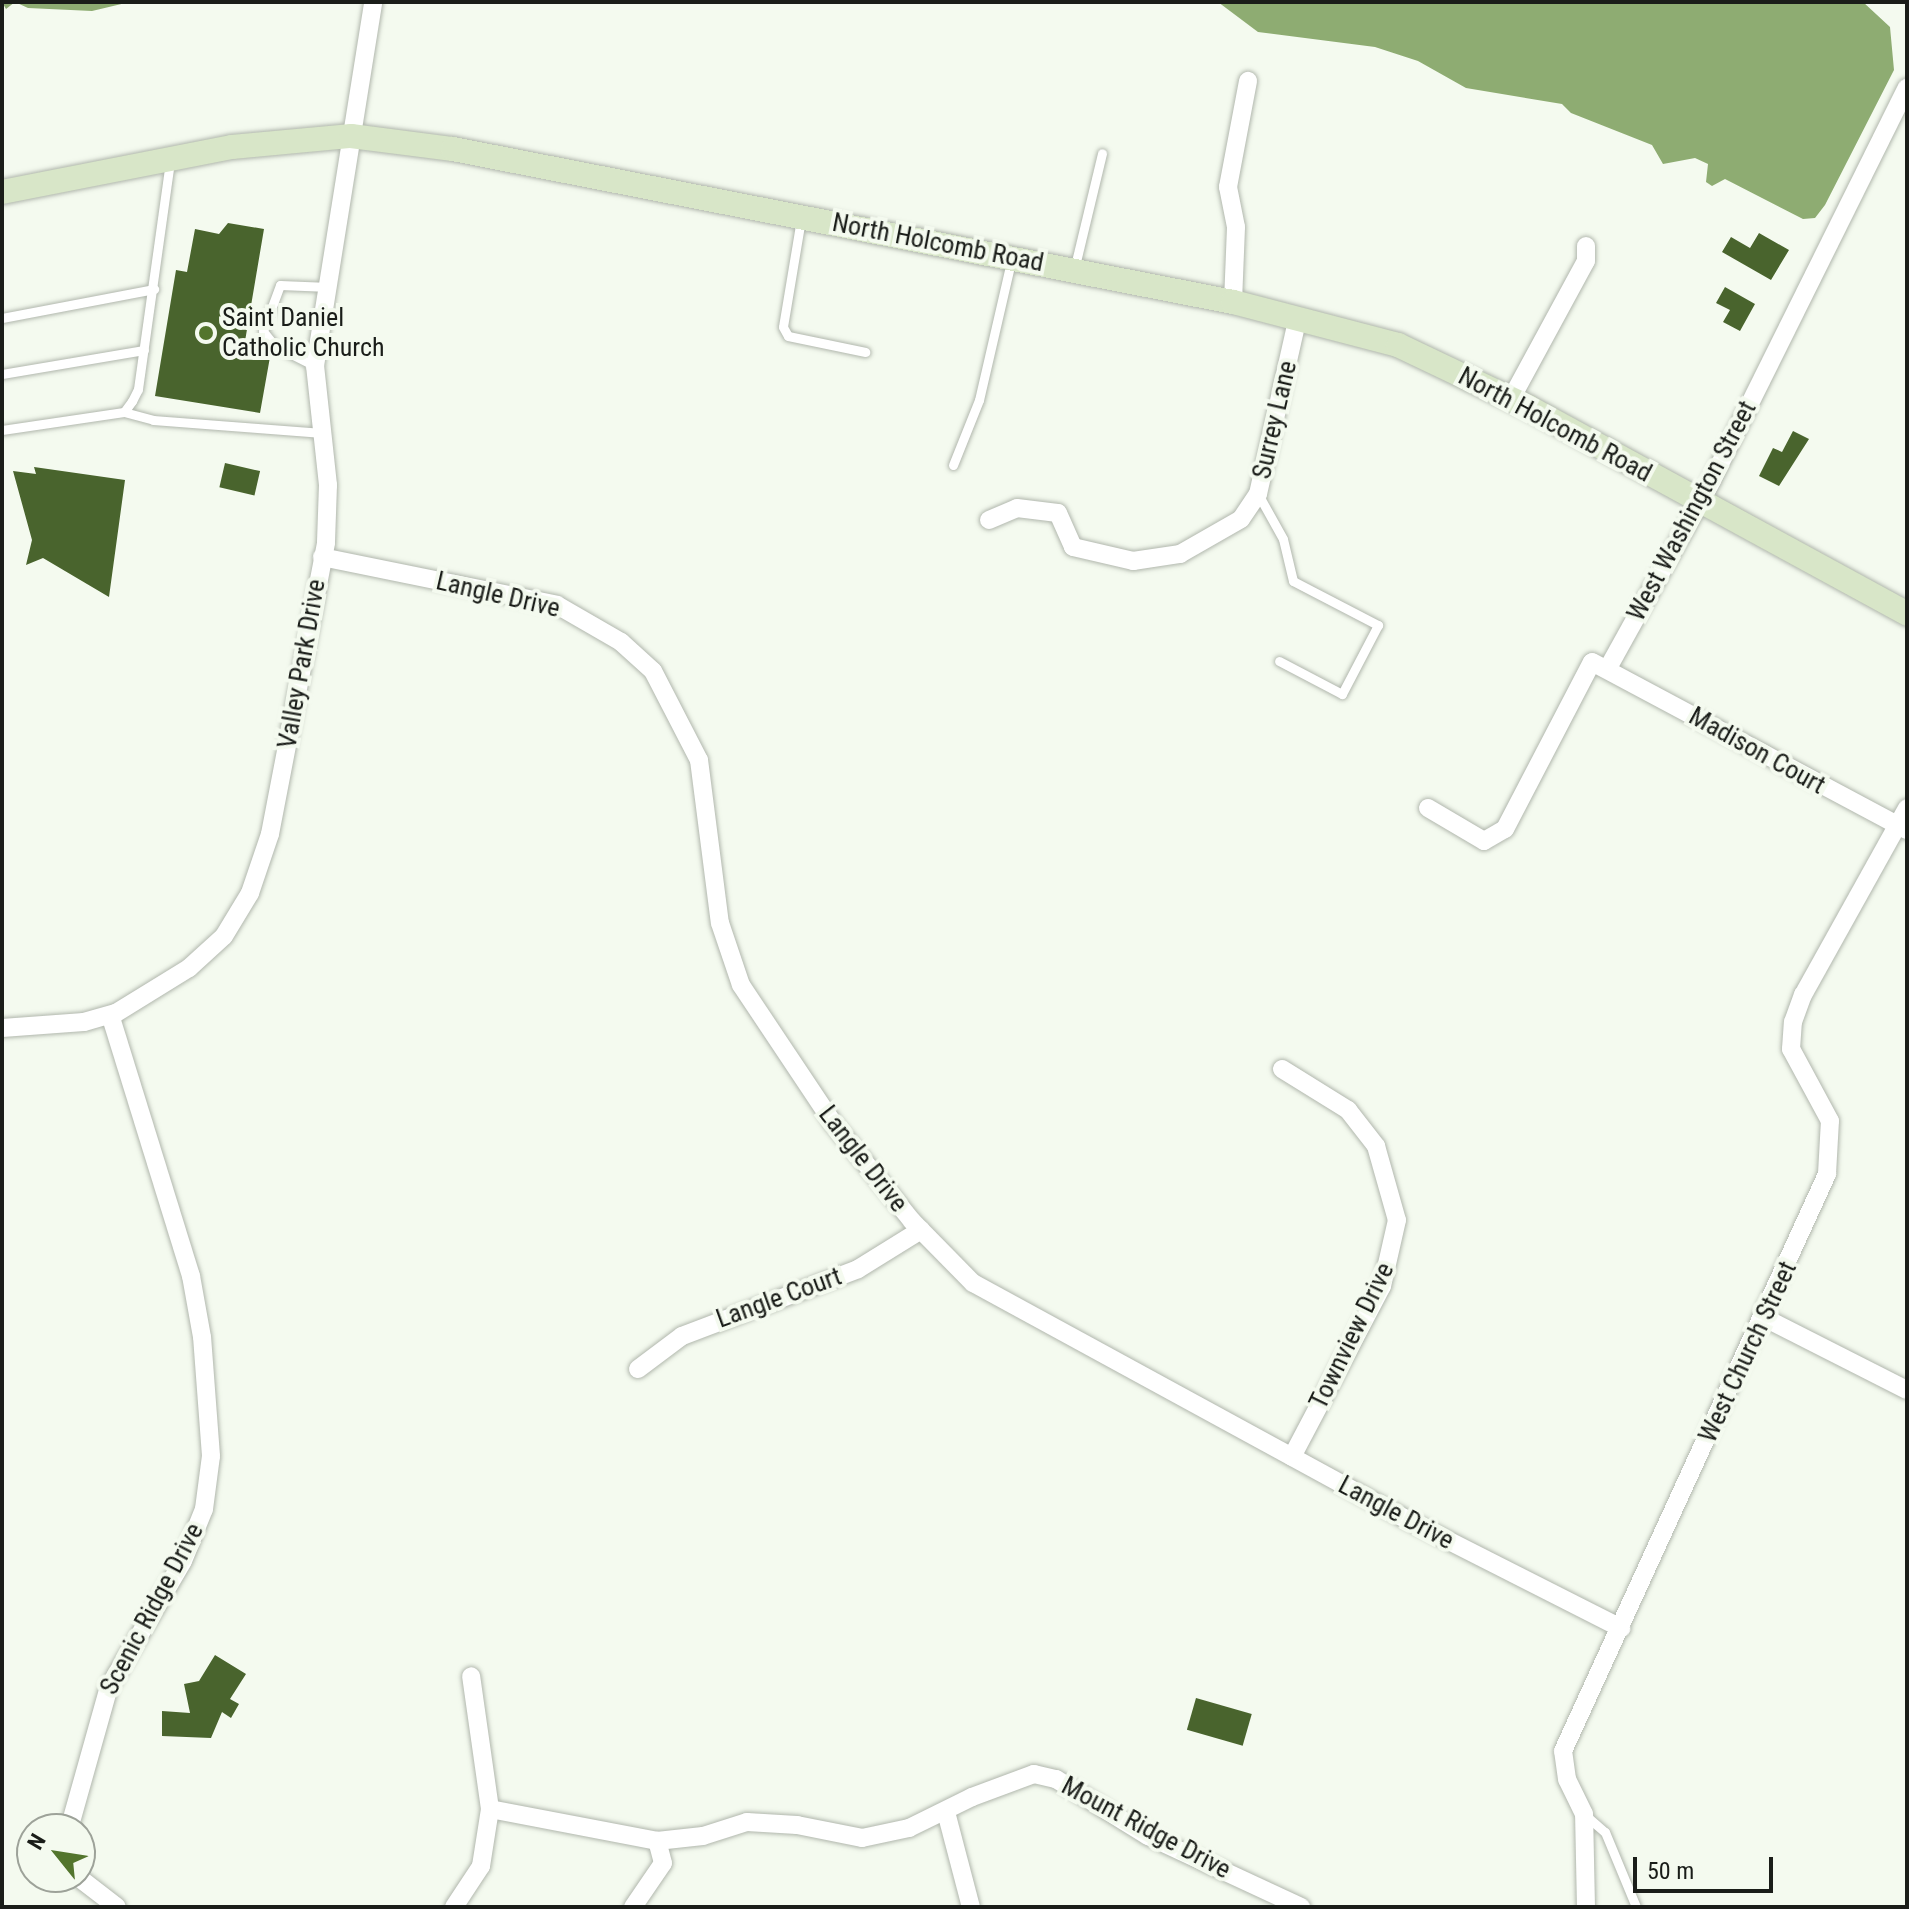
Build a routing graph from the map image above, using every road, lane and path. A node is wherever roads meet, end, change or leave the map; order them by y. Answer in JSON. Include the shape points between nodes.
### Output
{"nodes":[{"id":1,"x":373,"y":2,"type":"edge"},
{"id":2,"x":1248,"y":81,"type":"dead end"},
{"id":3,"x":1907,"y":88,"type":"edge"},
{"id":4,"x":351,"y":136,"type":"junction"},
{"id":5,"x":1102,"y":153,"type":"dead end"},
{"id":6,"x":170,"y":160,"type":"junction"},
{"id":7,"x":2,"y":192,"type":"edge"},
{"id":8,"x":801,"y":216,"type":"junction"},
{"id":9,"x":1586,"y":246,"type":"dead end"},
{"id":10,"x":1012,"y":258,"type":"junction"},
{"id":11,"x":1074,"y":270,"type":"junction"},
{"id":12,"x":329,"y":287,"type":"junction"},
{"id":13,"x":154,"y":289,"type":"junction"},
{"id":14,"x":1233,"y":302,"type":"junction"},
{"id":15,"x":1298,"y":316,"type":"junction"},
{"id":16,"x":2,"y":318,"type":"edge"},
{"id":17,"x":144,"y":350,"type":"junction"},
{"id":18,"x":865,"y":352,"type":"dead end"},
{"id":19,"x":315,"y":366,"type":"junction"},
{"id":20,"x":2,"y":374,"type":"edge"},
{"id":21,"x":1511,"y":399,"type":"junction"},
{"id":22,"x":124,"y":412,"type":"junction"},
{"id":23,"x":2,"y":430,"type":"edge"},
{"id":24,"x":323,"y":433,"type":"junction"},
{"id":25,"x":953,"y":465,"type":"dead end"},
{"id":26,"x":1258,"y":494,"type":"junction"},
{"id":27,"x":1699,"y":502,"type":"junction"},
{"id":28,"x":989,"y":520,"type":"dead end"},
{"id":29,"x":322,"y":557,"type":"junction"},
{"id":30,"x":1907,"y":614,"type":"edge"},
{"id":31,"x":1279,"y":661,"type":"dead end"},
{"id":32,"x":1608,"y":668,"type":"junction"},
{"id":33,"x":1428,"y":808,"type":"dead end"},
{"id":34,"x":1907,"y":808,"type":"edge"},
{"id":35,"x":1902,"y":829,"type":"edge"},
{"id":36,"x":110,"y":1015,"type":"junction"},
{"id":37,"x":2,"y":1028,"type":"edge"},
{"id":38,"x":1282,"y":1069,"type":"dead end"},
{"id":39,"x":921,"y":1230,"type":"junction"},
{"id":40,"x":1763,"y":1317,"type":"junction"},
{"id":41,"x":638,"y":1369,"type":"dead end"},
{"id":42,"x":1907,"y":1390,"type":"edge"},
{"id":43,"x":1292,"y":1457,"type":"junction"},
{"id":44,"x":1621,"y":1628,"type":"junction"},
{"id":45,"x":471,"y":1676,"type":"dead end"},
{"id":46,"x":490,"y":1809,"type":"junction"},
{"id":47,"x":946,"y":1812,"type":"junction"},
{"id":48,"x":74,"y":1813,"type":"edge"},
{"id":49,"x":1584,"y":1814,"type":"junction"},
{"id":50,"x":657,"y":1841,"type":"junction"},
{"id":51,"x":96,"y":1891,"type":"edge"},
{"id":52,"x":117,"y":1907,"type":"edge"},
{"id":53,"x":454,"y":1907,"type":"edge"},
{"id":54,"x":633,"y":1907,"type":"edge"},
{"id":55,"x":971,"y":1907,"type":"edge"},
{"id":56,"x":1301,"y":1907,"type":"edge"},
{"id":57,"x":1586,"y":1907,"type":"edge"},
{"id":58,"x":1636,"y":1907,"type":"edge"}],
"edges":[{"from":1,"to":4,"type":"street","name":"Valley Park Drive"},
{"from":2,"to":14,"type":"street","via":[[1228,187],[1236,227]]},
{"from":3,"to":27,"type":"street","name":"West Washington Street"},
{"from":4,"to":6,"type":"street","name":"North Holcomb Road","via":[[232,147]]},
{"from":4,"to":8,"type":"street","name":"North Holcomb Road","via":[[453,149]]},
{"from":4,"to":12,"type":"street","name":"Valley Park Drive"},
{"from":5,"to":11,"type":"lane"},
{"from":6,"to":7,"type":"street","name":"North Holcomb Road"},
{"from":6,"to":13,"type":"lane"},
{"from":8,"to":10,"type":"street","name":"North Holcomb Road"},
{"from":8,"to":18,"type":"lane","via":[[783,327],[788,336]]},
{"from":9,"to":21,"type":"street","via":[[1586,261]]},
{"from":10,"to":11,"type":"street","name":"North Holcomb Road"},
{"from":10,"to":25,"type":"lane","via":[[979,400]]},
{"from":11,"to":14,"type":"street","name":"North Holcomb Road"},
{"from":12,"to":19,"type":"street","name":"Valley Park Drive"},
{"from":12,"to":19,"type":"lane","via":[[280,285],[263,331],[275,346]]},
{"from":13,"to":16,"type":"lane"},
{"from":13,"to":17,"type":"lane"},
{"from":14,"to":15,"type":"street","name":"North Holcomb Road"},
{"from":15,"to":21,"type":"street","name":"North Holcomb Road","via":[[1398,345]]},
{"from":15,"to":26,"type":"street","name":"Surrey Lane"},
{"from":17,"to":20,"type":"lane"},
{"from":17,"to":22,"type":"lane","via":[[138,389]]},
{"from":19,"to":24,"type":"street","name":"Valley Park Drive"},
{"from":21,"to":27,"type":"street","name":"North Holcomb Road"},
{"from":22,"to":23,"type":"lane"},
{"from":22,"to":24,"type":"lane","via":[[153,420]]},
{"from":24,"to":29,"type":"street","name":"Valley Park Drive","via":[[329,517]]},
{"from":26,"to":28,"type":"street","name":"Surrey Lane","via":[[1241,519],[1180,554],[1133,561],[1073,547],[1058,513],[1017,508]]},
{"from":26,"to":31,"type":"lane","via":[[1283,539],[1293,581],[1378,625],[1342,694]]},
{"from":27,"to":30,"type":"street","name":"North Holcomb Road"},
{"from":27,"to":32,"type":"street","name":"West Washington Street"},
{"from":29,"to":36,"type":"street","name":"Valley Park Drive","via":[[270,834],[250,893],[224,936],[189,968]]},
{"from":29,"to":39,"type":"street","name":"Langle Drive","via":[[557,605],[621,642],[653,671],[699,760],[720,923],[741,985],[833,1123]]},
{"from":32,"to":33,"type":"street","via":[[1592,662],[1505,829],[1484,841]]},
{"from":32,"to":35,"type":"street","name":"Madison Court"},
{"from":34,"to":35,"type":"street","name":"West Church Street"},
{"from":35,"to":40,"type":"street","name":"West Church Street","via":[[1793,1022],[1791,1049],[1830,1121],[1831,1150],[1814,1209]]},
{"from":36,"to":37,"type":"street","name":"Valley Park Drive"},
{"from":36,"to":48,"type":"street","name":"Scenic Ridge Drive","via":[[191,1276],[202,1337],[211,1456],[204,1509],[183,1561],[109,1687]]},
{"from":38,"to":43,"type":"street","name":"Townview Drive","via":[[1348,1110],[1376,1146],[1397,1220],[1382,1286]]},
{"from":39,"to":41,"type":"street","name":"Langle Court","via":[[858,1269],[682,1336]]},
{"from":39,"to":43,"type":"street","name":"Langle Drive","via":[[973,1283],[1007,1306]]},
{"from":40,"to":42,"type":"street"},
{"from":40,"to":44,"type":"street","name":"West Church Street"},
{"from":43,"to":44,"type":"street","name":"Langle Drive"},
{"from":44,"to":49,"type":"street","name":"West Church Street","via":[[1563,1751],[1567,1779]]},
{"from":45,"to":46,"type":"street"},
{"from":46,"to":50,"type":"street"},
{"from":46,"to":53,"type":"street","via":[[481,1866]]},
{"from":47,"to":50,"type":"street","name":"Mount Ridge Drive","via":[[909,1828],[862,1838],[747,1822],[703,1836]]},
{"from":47,"to":55,"type":"street"},
{"from":47,"to":56,"type":"street","name":"Mount Ridge Drive","via":[[1024,1777],[1056,1779],[1148,1836]]},
{"from":49,"to":57,"type":"street","name":"West Church Street"},
{"from":49,"to":58,"type":"lane","via":[[1605,1832]]},
{"from":50,"to":54,"type":"street","via":[[663,1863]]},
{"from":51,"to":52,"type":"street"}]}
